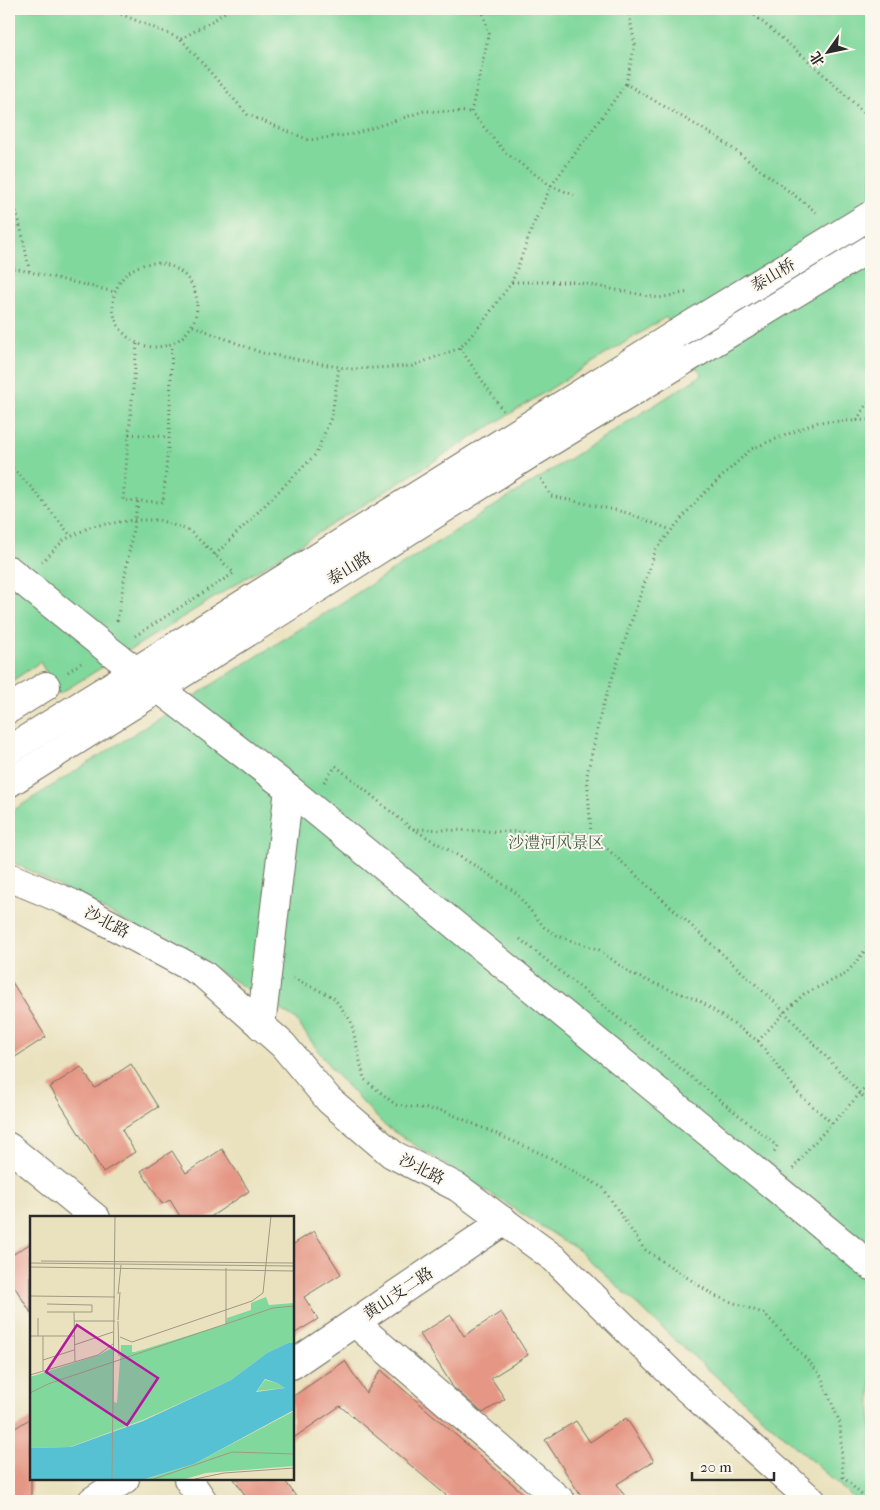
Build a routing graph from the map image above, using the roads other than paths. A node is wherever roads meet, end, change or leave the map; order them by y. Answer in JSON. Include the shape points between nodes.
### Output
{"nodes":[{"id":1,"x":871,"y":215,"type":"edge"},
{"id":2,"x":871,"y":247,"type":"edge"},
{"id":3,"x":683,"y":345,"type":"junction"},
{"id":4,"x":16,"y":576,"type":"edge"},
{"id":5,"x":136,"y":670,"type":"junction"},
{"id":6,"x":46,"y":686,"type":"road end"},
{"id":7,"x":158,"y":687,"type":"junction"},
{"id":8,"x":9,"y":709,"type":"edge"},
{"id":9,"x":9,"y":750,"type":"edge"},
{"id":10,"x":9,"y":783,"type":"edge"},
{"id":11,"x":289,"y":789,"type":"junction"},
{"id":12,"x":9,"y":877,"type":"edge"},
{"id":13,"x":261,"y":1026,"type":"junction"},
{"id":14,"x":9,"y":1147,"type":"edge"},
{"id":15,"x":94,"y":1216,"type":"edge"},
{"id":16,"x":504,"y":1221,"type":"junction"},
{"id":17,"x":871,"y":1266,"type":"edge"},
{"id":18,"x":355,"y":1323,"type":"junction"},
{"id":19,"x":294,"y":1364,"type":"edge"},
{"id":20,"x":124,"y":1480,"type":"edge"},
{"id":21,"x":189,"y":1480,"type":"edge"},
{"id":22,"x":92,"y":1501,"type":"edge"},
{"id":23,"x":203,"y":1501,"type":"edge"},
{"id":24,"x":561,"y":1501,"type":"edge"},
{"id":25,"x":812,"y":1501,"type":"edge"}],
"edges":[{"from":1,"to":3,"type":"street","name":"泰山桥","bridge":true},
{"from":2,"to":3,"type":"street","name":"泰山桥"},
{"from":3,"to":5,"type":"street","name":"泰山路"},
{"from":3,"to":7,"type":"street","name":"泰山路","via":[[527,456]]},
{"from":4,"to":5,"type":"street"},
{"from":5,"to":7,"type":"street"},
{"from":5,"to":9,"type":"street","name":"泰山路"},
{"from":6,"to":8,"type":"street"},
{"from":7,"to":10,"type":"street","name":"泰山路"},
{"from":7,"to":11,"type":"street"},
{"from":11,"to":13,"type":"street"},
{"from":11,"to":17,"type":"street"},
{"from":12,"to":13,"type":"street","name":"沙北路","via":[[71,903],[203,974]]},
{"from":13,"to":16,"type":"street","name":"沙北路","via":[[283,1045],[329,1100],[392,1154],[457,1187]]},
{"from":14,"to":15,"type":"street"},
{"from":16,"to":18,"type":"street","name":"黄山支二路"},
{"from":16,"to":25,"type":"street","name":"沙北路","via":[[555,1259],[683,1385]]},
{"from":18,"to":19,"type":"street","name":"黄山支二路"},
{"from":18,"to":24,"type":"street"},
{"from":20,"to":22,"type":"street"},
{"from":21,"to":23,"type":"street"}]}
